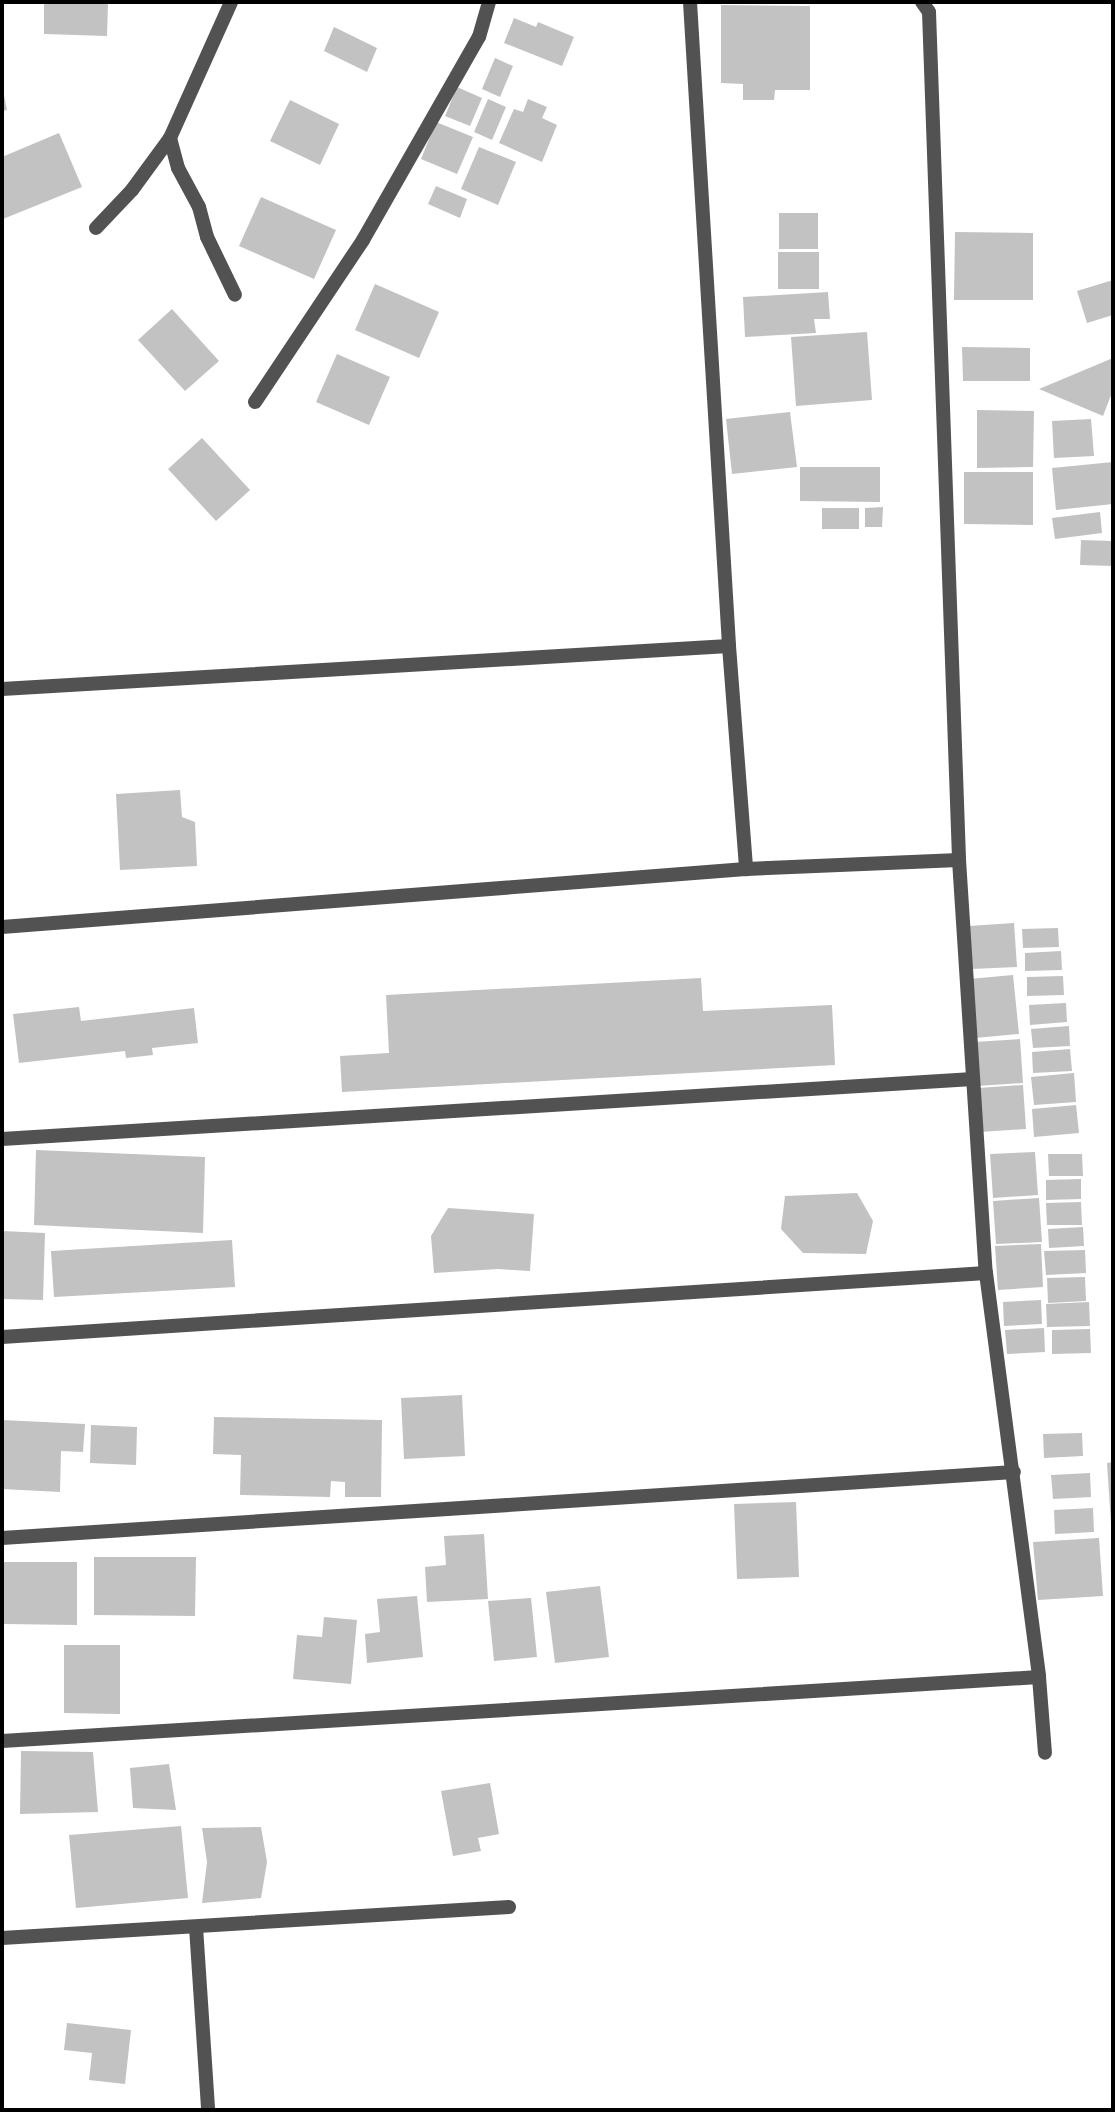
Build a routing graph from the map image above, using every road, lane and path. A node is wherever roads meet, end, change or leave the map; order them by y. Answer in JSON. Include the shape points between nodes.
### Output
{"nodes":[{"id":1,"x":231,"y":2,"type":"edge"},
{"id":2,"x":489,"y":2,"type":"edge"},
{"id":3,"x":690,"y":2,"type":"edge"},
{"id":4,"x":922,"y":2,"type":"edge"},
{"id":5,"x":170,"y":138,"type":"junction"},
{"id":6,"x":96,"y":228,"type":"dead end"},
{"id":7,"x":235,"y":295,"type":"dead end"},
{"id":8,"x":255,"y":402,"type":"dead end"},
{"id":9,"x":729,"y":646,"type":"junction"},
{"id":10,"x":2,"y":689,"type":"edge"},
{"id":11,"x":959,"y":860,"type":"junction"},
{"id":12,"x":746,"y":869,"type":"junction"},
{"id":13,"x":2,"y":928,"type":"edge"},
{"id":14,"x":973,"y":1079,"type":"junction"},
{"id":15,"x":2,"y":1139,"type":"edge"},
{"id":16,"x":986,"y":1273,"type":"junction"},
{"id":17,"x":2,"y":1337,"type":"edge"},
{"id":18,"x":1014,"y":1472,"type":"junction"},
{"id":19,"x":2,"y":1538,"type":"edge"},
{"id":20,"x":1039,"y":1677,"type":"junction"},
{"id":21,"x":2,"y":1741,"type":"edge"},
{"id":22,"x":1045,"y":1753,"type":"dead end"},
{"id":23,"x":509,"y":1907,"type":"dead end"},
{"id":24,"x":196,"y":1927,"type":"junction"},
{"id":25,"x":2,"y":1938,"type":"edge"},
{"id":26,"x":208,"y":2110,"type":"edge"}],
"edges":[{"from":1,"to":5,"type":"street"},
{"from":2,"to":8,"type":"street","via":[[479,37],[363,240]]},
{"from":3,"to":9,"type":"street"},
{"from":4,"to":11,"type":"street","via":[[929,12]]},
{"from":5,"to":6,"type":"street","via":[[132,190]]},
{"from":5,"to":7,"type":"street","via":[[178,168]]},
{"from":9,"to":10,"type":"street"},
{"from":9,"to":12,"type":"street"},
{"from":11,"to":12,"type":"street"},
{"from":11,"to":14,"type":"street"},
{"from":12,"to":13,"type":"street"},
{"from":14,"to":15,"type":"street"},
{"from":14,"to":16,"type":"street"},
{"from":16,"to":17,"type":"street"},
{"from":16,"to":18,"type":"street"},
{"from":18,"to":19,"type":"street"},
{"from":18,"to":20,"type":"street"},
{"from":20,"to":21,"type":"street"},
{"from":20,"to":22,"type":"street"},
{"from":23,"to":24,"type":"street"},
{"from":24,"to":25,"type":"street"},
{"from":24,"to":26,"type":"street"}]}
